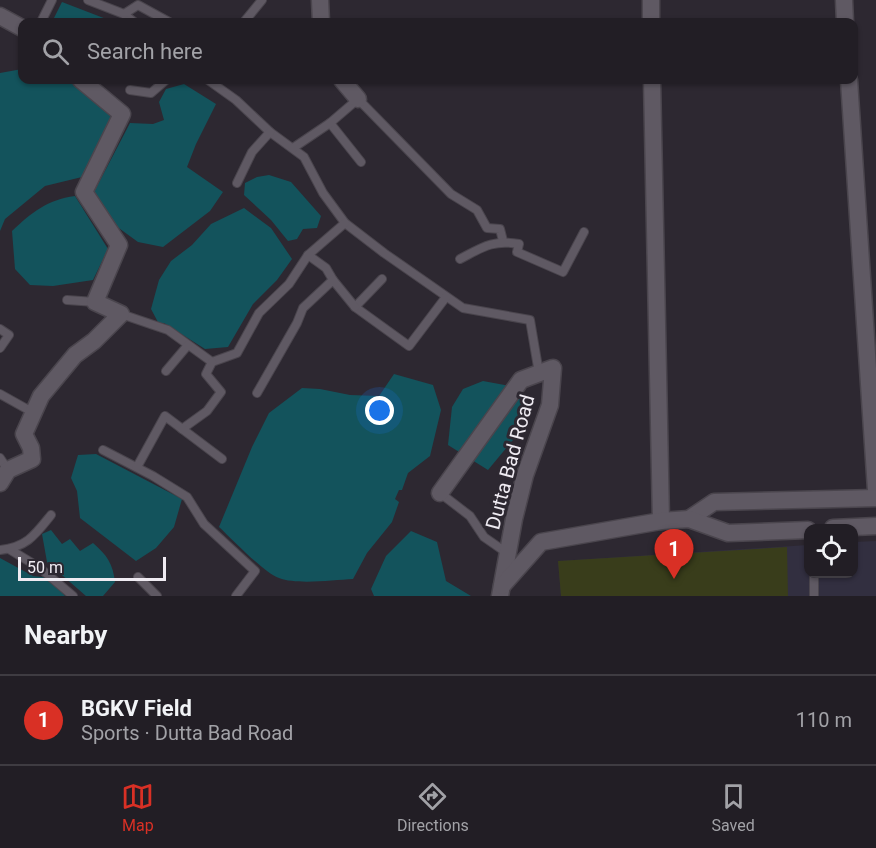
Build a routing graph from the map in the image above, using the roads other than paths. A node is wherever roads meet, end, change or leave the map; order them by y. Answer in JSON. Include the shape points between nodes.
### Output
{"nodes":[{"id":1,"x":52,"y":0,"type":"edge"},
{"id":2,"x":88,"y":0,"type":"edge"},
{"id":3,"x":262,"y":0,"type":"edge"},
{"id":4,"x":320,"y":0,"type":"edge"},
{"id":5,"x":651,"y":0,"type":"edge"},
{"id":6,"x":844,"y":0,"type":"edge"},
{"id":7,"x":124,"y":14,"type":"junction"},
{"id":8,"x":0,"y":16,"type":"edge"},
{"id":9,"x":43,"y":18,"type":"edge"},
{"id":10,"x":129,"y":18,"type":"edge"},
{"id":11,"x":162,"y":18,"type":"edge"},
{"id":12,"x":247,"y":18,"type":"edge"},
{"id":13,"x":321,"y":18,"type":"edge"},
{"id":14,"x":651,"y":18,"type":"edge"},
{"id":15,"x":845,"y":18,"type":"edge"},
{"id":16,"x":18,"y":26,"type":"edge"},
{"id":17,"x":86,"y":84,"type":"edge"},
{"id":18,"x":161,"y":84,"type":"edge"},
{"id":19,"x":214,"y":84,"type":"edge"},
{"id":20,"x":345,"y":84,"type":"edge"},
{"id":21,"x":652,"y":84,"type":"edge"},
{"id":22,"x":849,"y":84,"type":"edge"},
{"id":23,"x":130,"y":90,"type":"dead end"},
{"id":24,"x":358,"y":99,"type":"junction"},
{"id":25,"x":330,"y":123,"type":"junction"},
{"id":26,"x":270,"y":132,"type":"junction"},
{"id":27,"x":293,"y":148,"type":"junction"},
{"id":28,"x":361,"y":162,"type":"dead end"},
{"id":29,"x":237,"y":183,"type":"dead end"},
{"id":30,"x":345,"y":223,"type":"junction"},
{"id":31,"x":584,"y":232,"type":"dead end"},
{"id":32,"x":503,"y":241,"type":"junction"},
{"id":33,"x":308,"y":255,"type":"junction"},
{"id":34,"x":460,"y":259,"type":"dead end"},
{"id":35,"x":382,"y":279,"type":"dead end"},
{"id":36,"x":333,"y":280,"type":"junction"},
{"id":37,"x":446,"y":297,"type":"junction"},
{"id":38,"x":67,"y":300,"type":"dead end"},
{"id":39,"x":95,"y":302,"type":"junction"},
{"id":40,"x":355,"y":308,"type":"junction"},
{"id":41,"x":121,"y":314,"type":"junction"},
{"id":42,"x":0,"y":329,"type":"edge"},
{"id":43,"x":188,"y":345,"type":"junction"},
{"id":44,"x":0,"y":348,"type":"edge"},
{"id":45,"x":212,"y":362,"type":"junction"},
{"id":46,"x":166,"y":371,"type":"dead end"},
{"id":47,"x":539,"y":373,"type":"junction"},
{"id":48,"x":257,"y":393,"type":"dead end"},
{"id":49,"x":0,"y":394,"type":"edge"},
{"id":50,"x":34,"y":413,"type":"junction"},
{"id":51,"x":182,"y":429,"type":"junction"},
{"id":52,"x":103,"y":450,"type":"dead end"},
{"id":53,"x":222,"y":459,"type":"dead end"},
{"id":54,"x":137,"y":468,"type":"junction"},
{"id":55,"x":3,"y":470,"type":"edge"},
{"id":56,"x":876,"y":490,"type":"edge"},
{"id":57,"x":440,"y":493,"type":"joint"},
{"id":58,"x":876,"y":498,"type":"edge"},
{"id":59,"x":51,"y":515,"type":"dead end"},
{"id":60,"x":689,"y":519,"type":"junction"},
{"id":61,"x":661,"y":521,"type":"junction"},
{"id":62,"x":876,"y":526,"type":"edge"},
{"id":63,"x":858,"y":527,"type":"edge"},
{"id":64,"x":804,"y":530,"type":"edge"},
{"id":65,"x":5,"y":550,"type":"edge"},
{"id":66,"x":507,"y":553,"type":"junction"},
{"id":67,"x":138,"y":577,"type":"dead end"},
{"id":68,"x":814,"y":578,"type":"edge"},
{"id":69,"x":501,"y":591,"type":"edge"},
{"id":70,"x":73,"y":596,"type":"edge"},
{"id":71,"x":157,"y":596,"type":"edge"},
{"id":72,"x":236,"y":596,"type":"edge"},
{"id":73,"x":814,"y":596,"type":"edge"}],
"edges":[{"from":1,"to":9,"type":"lane"},
{"from":2,"to":7,"type":"lane"},
{"from":3,"to":12,"type":"lane"},
{"from":4,"to":13,"type":"street"},
{"from":5,"to":14,"type":"street"},
{"from":6,"to":15,"type":"street"},
{"from":7,"to":10,"type":"lane"},
{"from":7,"to":11,"type":"lane","via":[[138,5]]},
{"from":8,"to":16,"type":"street"},
{"from":17,"to":39,"type":"street","via":[[122,114],[84,192],[119,245]]},
{"from":18,"to":23,"type":"lane","via":[[151,93]]},
{"from":19,"to":26,"type":"lane"},
{"from":20,"to":24,"type":"street"},
{"from":21,"to":61,"type":"street"},
{"from":22,"to":56,"type":"street"},
{"from":24,"to":25,"type":"lane"},
{"from":24,"to":32,"type":"lane","via":[[450,194],[477,210],[487,228],[500,229]]},
{"from":25,"to":27,"type":"lane"},
{"from":25,"to":28,"type":"lane"},
{"from":26,"to":27,"type":"lane"},
{"from":26,"to":29,"type":"lane","via":[[252,152]]},
{"from":27,"to":30,"type":"lane","via":[[304,157],[323,194]]},
{"from":30,"to":33,"type":"lane"},
{"from":30,"to":37,"type":"lane"},
{"from":31,"to":32,"type":"lane","via":[[563,272],[517,252],[519,244]]},
{"from":32,"to":34,"type":"lane"},
{"from":33,"to":36,"type":"lane","via":[[326,268]]},
{"from":33,"to":45,"type":"lane","via":[[290,284],[259,313],[237,353]]},
{"from":35,"to":40,"type":"lane"},
{"from":36,"to":40,"type":"lane"},
{"from":36,"to":48,"type":"lane","via":[[303,308]]},
{"from":37,"to":40,"type":"lane","via":[[409,346]]},
{"from":37,"to":47,"type":"lane","via":[[463,308],[530,320]]},
{"from":38,"to":39,"type":"lane"},
{"from":39,"to":41,"type":"street"},
{"from":41,"to":43,"type":"lane","via":[[168,330]]},
{"from":41,"to":50,"type":"street","via":[[75,355],[41,396]]},
{"from":42,"to":44,"type":"lane","via":[[9,335]]},
{"from":43,"to":45,"type":"lane"},
{"from":43,"to":46,"type":"lane"},
{"from":45,"to":51,"type":"lane","via":[[206,375],[221,392],[207,411]]},
{"from":47,"to":57,"type":"street","name":"Dutta Bad Road","via":[[521,380]]},
{"from":47,"to":66,"type":"street","name":"Dutta Bad Road","via":[[553,368],[550,405],[525,475]]},
{"from":49,"to":50,"type":"lane"},
{"from":50,"to":55,"type":"street","via":[[24,434],[32,459]]},
{"from":51,"to":53,"type":"lane"},
{"from":51,"to":54,"type":"lane","via":[[165,416]]},
{"from":52,"to":54,"type":"lane"},
{"from":54,"to":72,"type":"lane","via":[[187,497],[204,524],[255,571]]},
{"from":57,"to":66,"type":"lane","via":[[470,516],[484,537]]},
{"from":58,"to":60,"type":"street","via":[[714,502]]},
{"from":59,"to":65,"type":"lane","via":[[31,540]]},
{"from":60,"to":61,"type":"street"},
{"from":60,"to":64,"type":"street","via":[[728,533]]},
{"from":61,"to":69,"type":"street","via":[[541,542]]},
{"from":62,"to":63,"type":"street"},
{"from":65,"to":70,"type":"lane","via":[[40,568]]},
{"from":66,"to":69,"type":"street","name":"Dutta Bad Road"},
{"from":67,"to":71,"type":"lane"},
{"from":68,"to":73,"type":"lane"}]}
